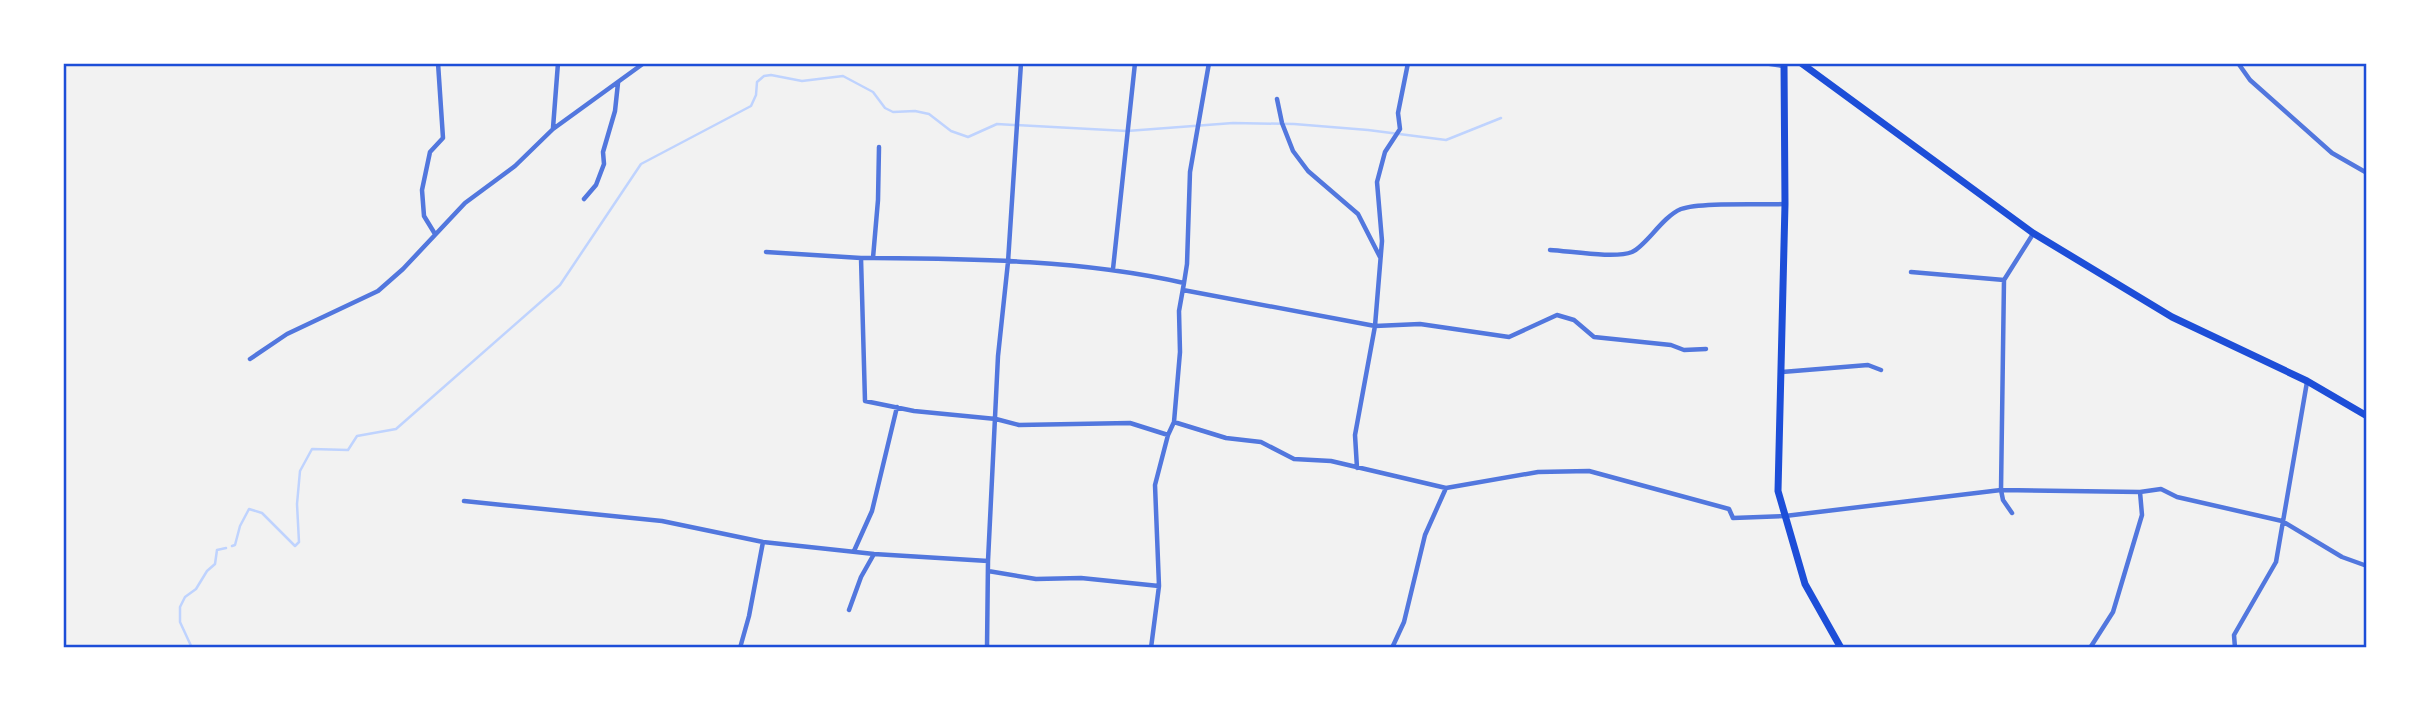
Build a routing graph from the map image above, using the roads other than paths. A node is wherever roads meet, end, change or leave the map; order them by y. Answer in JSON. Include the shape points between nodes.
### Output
{"nodes":[{"id":1,"x":438,"y":63,"type":"edge"},
{"id":2,"x":558,"y":63,"type":"edge"},
{"id":3,"x":644,"y":63,"type":"edge"},
{"id":4,"x":1020,"y":63,"type":"edge"},
{"id":5,"x":1135,"y":63,"type":"edge"},
{"id":6,"x":1209,"y":63,"type":"edge"},
{"id":7,"x":1408,"y":63,"type":"edge"},
{"id":8,"x":1764,"y":63,"type":"edge"},
{"id":9,"x":1801,"y":63,"type":"edge"},
{"id":10,"x":2238,"y":63,"type":"edge"},
{"id":11,"x":1784,"y":65,"type":"edge"},
{"id":12,"x":618,"y":82,"type":"junction"},
{"id":13,"x":1277,"y":99,"type":"dead end"},
{"id":14,"x":553,"y":129,"type":"junction"},
{"id":15,"x":879,"y":147,"type":"dead end"},
{"id":16,"x":2367,"y":173,"type":"edge"},
{"id":17,"x":584,"y":199,"type":"dead end"},
{"id":18,"x":1785,"y":204,"type":"junction"},
{"id":19,"x":2033,"y":233,"type":"junction"},
{"id":20,"x":435,"y":234,"type":"junction"},
{"id":21,"x":1550,"y":250,"type":"dead end"},
{"id":22,"x":765,"y":251,"type":"dead end"},
{"id":23,"x":861,"y":258,"type":"junction"},
{"id":24,"x":873,"y":258,"type":"junction"},
{"id":25,"x":1381,"y":258,"type":"junction"},
{"id":26,"x":1008,"y":262,"type":"junction"},
{"id":27,"x":1113,"y":269,"type":"junction"},
{"id":28,"x":1911,"y":272,"type":"dead end"},
{"id":29,"x":2004,"y":281,"type":"junction"},
{"id":30,"x":1184,"y":283,"type":"junction"},
{"id":31,"x":1183,"y":290,"type":"junction"},
{"id":32,"x":1375,"y":326,"type":"junction"},
{"id":33,"x":1706,"y":349,"type":"dead end"},
{"id":34,"x":250,"y":359,"type":"dead end"},
{"id":35,"x":1881,"y":370,"type":"dead end"},
{"id":36,"x":1781,"y":372,"type":"junction"},
{"id":37,"x":2307,"y":381,"type":"junction"},
{"id":38,"x":897,"y":407,"type":"junction"},
{"id":39,"x":2367,"y":416,"type":"edge"},
{"id":40,"x":996,"y":419,"type":"junction"},
{"id":41,"x":1174,"y":422,"type":"junction"},
{"id":42,"x":1168,"y":435,"type":"junction"},
{"id":43,"x":1357,"y":468,"type":"junction"},
{"id":44,"x":1446,"y":488,"type":"junction"},
{"id":45,"x":2001,"y":490,"type":"junction"},
{"id":46,"x":2140,"y":492,"type":"junction"},
{"id":47,"x":464,"y":501,"type":"dead end"},
{"id":48,"x":2012,"y":513,"type":"dead end"},
{"id":49,"x":1785,"y":516,"type":"junction"},
{"id":50,"x":2282,"y":521,"type":"junction"},
{"id":51,"x":763,"y":542,"type":"junction"},
{"id":52,"x":854,"y":551,"type":"junction"},
{"id":53,"x":874,"y":554,"type":"junction"},
{"id":54,"x":988,"y":561,"type":"junction"},
{"id":55,"x":2367,"y":566,"type":"edge"},
{"id":56,"x":988,"y":571,"type":"junction"},
{"id":57,"x":1159,"y":586,"type":"junction"},
{"id":58,"x":849,"y":610,"type":"dead end"},
{"id":59,"x":740,"y":648,"type":"edge"},
{"id":60,"x":987,"y":648,"type":"edge"},
{"id":61,"x":1151,"y":648,"type":"edge"},
{"id":62,"x":1392,"y":648,"type":"edge"},
{"id":63,"x":1841,"y":648,"type":"edge"},
{"id":64,"x":2090,"y":648,"type":"edge"},
{"id":65,"x":2235,"y":648,"type":"edge"}],
"edges":[{"from":1,"to":20,"type":"street","via":[[443,138],[430,152],[422,190],[424,216]]},
{"from":2,"to":14,"type":"street"},
{"from":3,"to":12,"type":"street"},
{"from":4,"to":26,"type":"street"},
{"from":5,"to":27,"type":"street"},
{"from":6,"to":30,"type":"street","via":[[1190,172]]},
{"from":7,"to":25,"type":"street","via":[[1398,113],[1400,130],[1384,152],[1377,182]]},
{"from":8,"to":11,"type":"street"},
{"from":9,"to":19,"type":"main road"},
{"from":10,"to":16,"type":"street","via":[[2250,80],[2332,153]]},
{"from":11,"to":18,"type":"main road"},
{"from":12,"to":14,"type":"street"},
{"from":12,"to":17,"type":"street","via":[[604,164]]},
{"from":13,"to":25,"type":"street","via":[[1293,151],[1308,171],[1358,214]]},
{"from":14,"to":20,"type":"street"},
{"from":15,"to":24,"type":"street"},
{"from":18,"to":21,"type":"street","via":[[1681,209],[1633,251],[1615,255]]},
{"from":18,"to":36,"type":"main road"},
{"from":19,"to":29,"type":"street"},
{"from":19,"to":37,"type":"main road","via":[[2172,317]]},
{"from":20,"to":34,"type":"street","via":[[378,291],[287,334]]},
{"from":22,"to":23,"type":"street"},
{"from":23,"to":24,"type":"street"},
{"from":23,"to":38,"type":"street","via":[[865,401]]},
{"from":24,"to":26,"type":"street"},
{"from":25,"to":32,"type":"street"},
{"from":26,"to":27,"type":"street"},
{"from":26,"to":40,"type":"street"},
{"from":27,"to":30,"type":"street"},
{"from":28,"to":29,"type":"street"},
{"from":29,"to":45,"type":"street"},
{"from":30,"to":31,"type":"street"},
{"from":31,"to":32,"type":"street"},
{"from":31,"to":41,"type":"street"},
{"from":32,"to":33,"type":"street","via":[[1420,324],[1510,337],[1557,314],[1574,320],[1594,337]]},
{"from":32,"to":43,"type":"street","via":[[1355,435]]},
{"from":35,"to":36,"type":"street","via":[[1868,365]]},
{"from":36,"to":49,"type":"main road","via":[[1778,491]]},
{"from":37,"to":39,"type":"main road"},
{"from":37,"to":50,"type":"street"},
{"from":38,"to":40,"type":"street"},
{"from":38,"to":52,"type":"street","via":[[872,510]]},
{"from":40,"to":42,"type":"street","via":[[1019,425],[1130,423]]},
{"from":40,"to":54,"type":"street"},
{"from":41,"to":42,"type":"street"},
{"from":41,"to":43,"type":"street","via":[[1226,438],[1261,442],[1294,459]]},
{"from":42,"to":57,"type":"street","via":[[1155,485]]},
{"from":43,"to":44,"type":"street"},
{"from":44,"to":49,"type":"street","via":[[1538,472],[1590,471],[1729,509],[1733,518]]},
{"from":44,"to":62,"type":"street","via":[[1425,535],[1404,622]]},
{"from":45,"to":46,"type":"street"},
{"from":45,"to":48,"type":"street"},
{"from":45,"to":49,"type":"street"},
{"from":46,"to":50,"type":"street","via":[[2161,489],[2177,497]]},
{"from":46,"to":64,"type":"street","via":[[2142,515],[2113,612]]},
{"from":47,"to":51,"type":"street","via":[[662,521]]},
{"from":49,"to":63,"type":"main road","via":[[1805,584]]},
{"from":50,"to":55,"type":"street","via":[[2342,557]]},
{"from":50,"to":65,"type":"street","via":[[2276,562],[2234,635]]},
{"from":51,"to":52,"type":"street"},
{"from":51,"to":59,"type":"street"},
{"from":52,"to":53,"type":"street"},
{"from":53,"to":54,"type":"street"},
{"from":53,"to":58,"type":"street"},
{"from":54,"to":56,"type":"street"},
{"from":56,"to":57,"type":"street","via":[[1036,579],[1081,578]]},
{"from":56,"to":60,"type":"street"},
{"from":57,"to":61,"type":"street"}]}
